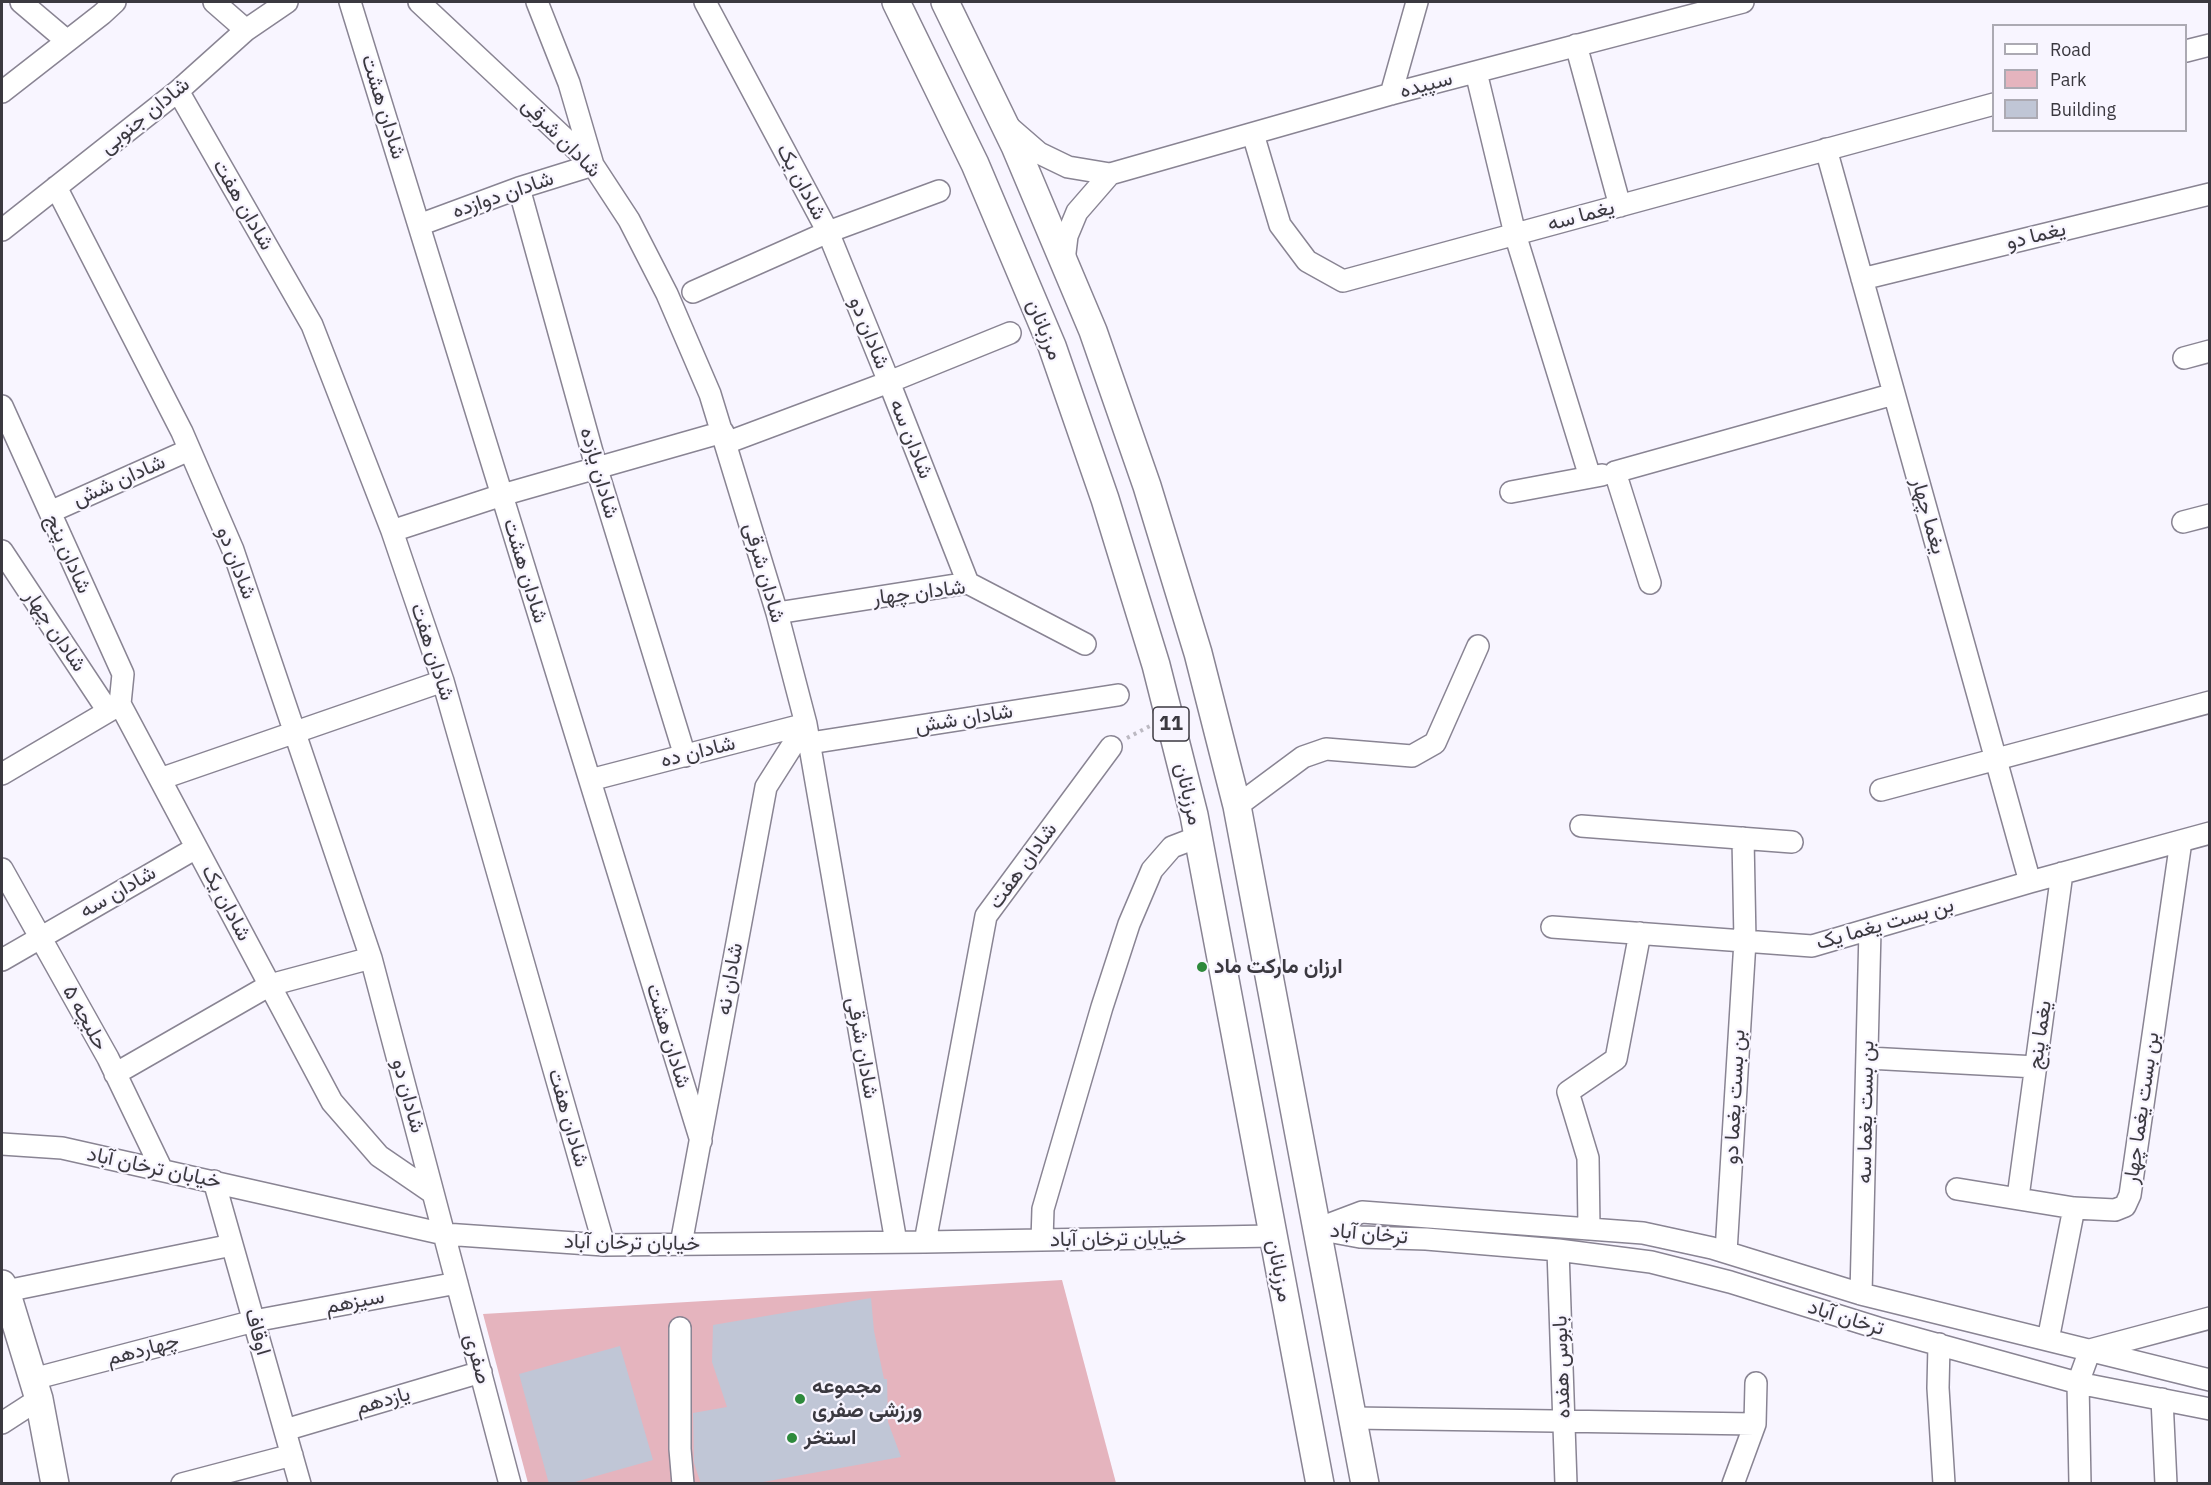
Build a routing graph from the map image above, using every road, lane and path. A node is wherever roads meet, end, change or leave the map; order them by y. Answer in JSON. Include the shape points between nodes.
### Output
{"nodes":[{"id":1,"x":21,"y":2,"type":"edge"},
{"id":2,"x":115,"y":2,"type":"edge"},
{"id":3,"x":214,"y":2,"type":"edge"},
{"id":4,"x":287,"y":2,"type":"edge"},
{"id":5,"x":350,"y":2,"type":"edge"},
{"id":6,"x":419,"y":2,"type":"edge"},
{"id":7,"x":537,"y":2,"type":"edge"},
{"id":8,"x":705,"y":2,"type":"edge"},
{"id":9,"x":896,"y":2,"type":"edge"},
{"id":10,"x":945,"y":2,"type":"edge"},
{"id":11,"x":1417,"y":2,"type":"edge"},
{"id":12,"x":1743,"y":2,"type":"edge"},
{"id":13,"x":246,"y":30,"type":"junction"},
{"id":14,"x":67,"y":41,"type":"junction"},
{"id":15,"x":1576,"y":45,"type":"junction"},
{"id":16,"x":2210,"y":45,"type":"edge"},
{"id":17,"x":2187,"y":51,"type":"edge"},
{"id":18,"x":1476,"y":72,"type":"junction"},
{"id":19,"x":178,"y":91,"type":"junction"},
{"id":20,"x":2,"y":92,"type":"edge"},
{"id":21,"x":1391,"y":94,"type":"junction"},
{"id":22,"x":1992,"y":105,"type":"edge"},
{"id":23,"x":1004,"y":123,"type":"junction"},
{"id":24,"x":1253,"y":134,"type":"junction"},
{"id":25,"x":1826,"y":149,"type":"junction"},
{"id":26,"x":594,"y":165,"type":"junction"},
{"id":27,"x":1110,"y":174,"type":"junction"},
{"id":28,"x":56,"y":187,"type":"junction"},
{"id":29,"x":519,"y":188,"type":"junction"},
{"id":30,"x":939,"y":191,"type":"dead end"},
{"id":31,"x":2210,"y":194,"type":"edge"},
{"id":32,"x":1620,"y":206,"type":"junction"},
{"id":33,"x":419,"y":225,"type":"junction"},
{"id":34,"x":2,"y":230,"type":"edge"},
{"id":35,"x":828,"y":232,"type":"junction"},
{"id":36,"x":1515,"y":234,"type":"junction"},
{"id":37,"x":1064,"y":261,"type":"junction"},
{"id":38,"x":1862,"y":279,"type":"junction"},
{"id":39,"x":693,"y":292,"type":"dead end"},
{"id":40,"x":1010,"y":333,"type":"dead end"},
{"id":41,"x":2210,"y":351,"type":"edge"},
{"id":42,"x":2184,"y":358,"type":"dead end"},
{"id":43,"x":889,"y":382,"type":"junction"},
{"id":44,"x":1894,"y":394,"type":"junction"},
{"id":45,"x":2,"y":406,"type":"edge"},
{"id":46,"x":724,"y":437,"type":"junction"},
{"id":47,"x":189,"y":450,"type":"junction"},
{"id":48,"x":596,"y":466,"type":"junction"},
{"id":49,"x":1615,"y":472,"type":"junction"},
{"id":50,"x":1590,"y":477,"type":"junction"},
{"id":51,"x":1511,"y":492,"type":"dead end"},
{"id":52,"x":502,"y":495,"type":"junction"},
{"id":53,"x":50,"y":512,"type":"junction"},
{"id":54,"x":2210,"y":515,"type":"edge"},
{"id":55,"x":2183,"y":522,"type":"dead end"},
{"id":56,"x":392,"y":531,"type":"junction"},
{"id":57,"x":2,"y":551,"type":"edge"},
{"id":58,"x":968,"y":583,"type":"junction"},
{"id":59,"x":1650,"y":583,"type":"dead end"},
{"id":60,"x":777,"y":613,"type":"junction"},
{"id":61,"x":1085,"y":644,"type":"dead end"},
{"id":62,"x":1478,"y":646,"type":"dead end"},
{"id":63,"x":443,"y":681,"type":"junction"},
{"id":64,"x":1118,"y":695,"type":"dead end"},
{"id":65,"x":2210,"y":702,"type":"edge"},
{"id":66,"x":114,"y":708,"type":"junction"},
{"id":67,"x":1169,"y":716,"type":"junction"},
{"id":68,"x":296,"y":734,"type":"junction"},
{"id":69,"x":808,"y":734,"type":"junction"},
{"id":70,"x":1111,"y":747,"type":"joint"},
{"id":71,"x":685,"y":756,"type":"junction"},
{"id":72,"x":1996,"y":759,"type":"junction"},
{"id":73,"x":2,"y":774,"type":"edge"},
{"id":74,"x":160,"y":779,"type":"junction"},
{"id":75,"x":590,"y":780,"type":"junction"},
{"id":76,"x":1881,"y":790,"type":"dead end"},
{"id":77,"x":1237,"y":806,"type":"junction"},
{"id":78,"x":1581,"y":826,"type":"dead end"},
{"id":79,"x":2210,"y":833,"type":"edge"},
{"id":80,"x":1198,"y":837,"type":"junction"},
{"id":81,"x":1743,"y":838,"type":"junction"},
{"id":82,"x":2181,"y":841,"type":"junction"},
{"id":83,"x":1792,"y":842,"type":"dead end"},
{"id":84,"x":196,"y":848,"type":"junction"},
{"id":85,"x":2,"y":870,"type":"edge"},
{"id":86,"x":2062,"y":873,"type":"junction"},
{"id":87,"x":2030,"y":882,"type":"junction"},
{"id":88,"x":1552,"y":927,"type":"dead end"},
{"id":89,"x":1870,"y":930,"type":"junction"},
{"id":90,"x":1640,"y":933,"type":"junction"},
{"id":91,"x":40,"y":937,"type":"junction"},
{"id":92,"x":1744,"y":941,"type":"junction"},
{"id":93,"x":371,"y":958,"type":"junction"},
{"id":94,"x":2,"y":960,"type":"edge"},
{"id":95,"x":270,"y":985,"type":"junction"},
{"id":96,"x":1868,"y":1058,"type":"junction"},
{"id":97,"x":2036,"y":1067,"type":"junction"},
{"id":98,"x":115,"y":1074,"type":"junction"},
{"id":99,"x":700,"y":1141,"type":"junction"},
{"id":100,"x":2,"y":1144,"type":"edge"},
{"id":101,"x":162,"y":1170,"type":"junction"},
{"id":102,"x":214,"y":1181,"type":"junction"},
{"id":103,"x":1957,"y":1189,"type":"dead end"},
{"id":104,"x":433,"y":1193,"type":"junction"},
{"id":105,"x":2018,"y":1197,"type":"junction"},
{"id":106,"x":2074,"y":1208,"type":"junction"},
{"id":107,"x":1589,"y":1228,"type":"junction"},
{"id":108,"x":1317,"y":1229,"type":"junction"},
{"id":109,"x":444,"y":1234,"type":"junction"},
{"id":110,"x":1273,"y":1236,"type":"junction"},
{"id":111,"x":1042,"y":1240,"type":"junction"},
{"id":112,"x":896,"y":1242,"type":"junction"},
{"id":113,"x":925,"y":1242,"type":"junction"},
{"id":114,"x":681,"y":1244,"type":"junction"},
{"id":115,"x":232,"y":1245,"type":"junction"},
{"id":116,"x":604,"y":1245,"type":"junction"},
{"id":117,"x":1558,"y":1250,"type":"junction"},
{"id":118,"x":1726,"y":1252,"type":"junction"},
{"id":119,"x":457,"y":1283,"type":"junction"},
{"id":120,"x":1861,"y":1294,"type":"junction"},
{"id":121,"x":4,"y":1296,"type":"edge"},
{"id":122,"x":2210,"y":1318,"type":"edge"},
{"id":123,"x":254,"y":1321,"type":"junction"},
{"id":124,"x":680,"y":1328,"type":"dead end"},
{"id":125,"x":2048,"y":1340,"type":"junction"},
{"id":126,"x":1939,"y":1344,"type":"junction"},
{"id":127,"x":2090,"y":1350,"type":"junction"},
{"id":128,"x":481,"y":1372,"type":"junction"},
{"id":129,"x":2210,"y":1380,"type":"edge"},
{"id":130,"x":1756,"y":1383,"type":"dead end"},
{"id":131,"x":2078,"y":1383,"type":"junction"},
{"id":132,"x":36,"y":1389,"type":"junction"},
{"id":133,"x":2162,"y":1399,"type":"junction"},
{"id":134,"x":2210,"y":1409,"type":"edge"},
{"id":135,"x":1353,"y":1418,"type":"junction"},
{"id":136,"x":1564,"y":1420,"type":"junction"},
{"id":137,"x":2,"y":1424,"type":"edge"},
{"id":138,"x":1755,"y":1424,"type":"junction"},
{"id":139,"x":285,"y":1430,"type":"junction"},
{"id":140,"x":292,"y":1455,"type":"junction"},
{"id":141,"x":55,"y":1484,"type":"edge"},
{"id":142,"x":182,"y":1484,"type":"edge"},
{"id":143,"x":300,"y":1484,"type":"edge"},
{"id":144,"x":510,"y":1484,"type":"edge"},
{"id":145,"x":683,"y":1484,"type":"edge"},
{"id":146,"x":1320,"y":1484,"type":"edge"},
{"id":147,"x":1365,"y":1484,"type":"edge"},
{"id":148,"x":1566,"y":1484,"type":"edge"},
{"id":149,"x":1733,"y":1484,"type":"edge"},
{"id":150,"x":1944,"y":1484,"type":"edge"},
{"id":151,"x":2080,"y":1484,"type":"edge"},
{"id":152,"x":2166,"y":1484,"type":"edge"}],
"edges":[{"from":1,"to":14,"type":"street"},
{"from":2,"to":14,"type":"street"},
{"from":3,"to":13,"type":"street"},
{"from":4,"to":13,"type":"street","name":"شادان جنوبی"},
{"from":5,"to":33,"type":"street","name":"شادان هشت"},
{"from":6,"to":26,"type":"street","name":"شادان شرقی"},
{"from":7,"to":26,"type":"street","via":[[569,82]]},
{"from":8,"to":35,"type":"street","name":"شادان یک"},
{"from":9,"to":67,"type":"main road","name":"مرزبانان","number":"11","via":[[975,164],[1052,346],[1105,500]]},
{"from":10,"to":23,"type":"main road","number":"11"},
{"from":11,"to":21,"type":"street"},
{"from":12,"to":15,"type":"street","name":"سپیده"},
{"from":13,"to":19,"type":"street","name":"شادان جنوبی"},
{"from":14,"to":20,"type":"street"},
{"from":15,"to":18,"type":"street","name":"سپیده"},
{"from":15,"to":32,"type":"street"},
{"from":16,"to":17,"type":"street"},
{"from":18,"to":21,"type":"street","name":"سپیده"},
{"from":18,"to":36,"type":"street"},
{"from":19,"to":28,"type":"street","name":"شادان جنوبی"},
{"from":19,"to":56,"type":"street","name":"شادان هفت","via":[[312,325]]},
{"from":21,"to":24,"type":"street","name":"سپیده"},
{"from":22,"to":25,"type":"street","name":"یغما سه"},
{"from":23,"to":27,"type":"street","name":"سپیده","via":[[1038,153],[1068,167]]},
{"from":23,"to":37,"type":"main road","number":"11"},
{"from":24,"to":27,"type":"street","name":"سپیده"},
{"from":24,"to":36,"type":"street","name":"یغما سه","via":[[1280,225],[1307,261],[1343,281]]},
{"from":25,"to":32,"type":"street","name":"یغما سه"},
{"from":25,"to":38,"type":"street","name":"یغما چهار"},
{"from":26,"to":29,"type":"street","name":"شادان دوازده"},
{"from":26,"to":46,"type":"street","name":"شادان شرقی","via":[[629,220],[667,294]]},
{"from":27,"to":37,"type":"street","via":[[1077,212],[1067,236]]},
{"from":28,"to":34,"type":"street","name":"شادان جنوبی"},
{"from":28,"to":47,"type":"street","name":"شادان دو"},
{"from":29,"to":33,"type":"street","name":"شادان دوازده"},
{"from":29,"to":48,"type":"street","name":"شادان یازده"},
{"from":30,"to":35,"type":"street"},
{"from":31,"to":38,"type":"street","name":"یغما دو"},
{"from":32,"to":36,"type":"street","name":"یغما سه"},
{"from":33,"to":52,"type":"street","name":"شادان هشت"},
{"from":35,"to":39,"type":"street","name":"شادان یک"},
{"from":35,"to":43,"type":"street","name":"شادان دو"},
{"from":36,"to":50,"type":"street"},
{"from":37,"to":77,"type":"main road","number":"11","via":[[1147,486],[1198,653]]},
{"from":38,"to":44,"type":"street","name":"یغما چهار"},
{"from":40,"to":43,"type":"street","name":"شادان سه"},
{"from":41,"to":42,"type":"street"},
{"from":43,"to":46,"type":"street","name":"شادان دو"},
{"from":43,"to":58,"type":"street","name":"شادان سه"},
{"from":44,"to":49,"type":"street"},
{"from":44,"to":72,"type":"street","name":"یغما چهار"},
{"from":45,"to":53,"type":"street","name":"شادان پنج"},
{"from":46,"to":48,"type":"street","name":"شادان دو"},
{"from":46,"to":60,"type":"street","name":"شادان شرقی"},
{"from":47,"to":53,"type":"street","name":"شادان شش"},
{"from":47,"to":68,"type":"street","name":"شادان دو","via":[[233,550]]},
{"from":48,"to":52,"type":"street","name":"شادان دو"},
{"from":48,"to":71,"type":"street","name":"شادان یازده"},
{"from":49,"to":50,"type":"street"},
{"from":49,"to":59,"type":"street"},
{"from":50,"to":51,"type":"street"},
{"from":52,"to":56,"type":"street","name":"شادان دو"},
{"from":52,"to":75,"type":"street","name":"شادان هشت"},
{"from":53,"to":66,"type":"street","name":"شادان پنج","via":[[123,674]]},
{"from":54,"to":55,"type":"street"},
{"from":56,"to":63,"type":"street","name":"شادان هفت"},
{"from":57,"to":66,"type":"street","name":"شادان چهار"},
{"from":58,"to":60,"type":"street","name":"شادان چهار"},
{"from":58,"to":61,"type":"street","name":"شادان چهار"},
{"from":60,"to":69,"type":"street","name":"شادان شرقی"},
{"from":62,"to":77,"type":"street","via":[[1435,743],[1412,756],[1326,749],[1303,757]]},
{"from":63,"to":68,"type":"street"},
{"from":63,"to":116,"type":"street","name":"شادان هفت"},
{"from":64,"to":69,"type":"street","name":"شادان شش"},
{"from":65,"to":72,"type":"street"},
{"from":66,"to":73,"type":"street"},
{"from":66,"to":74,"type":"street","name":"شادان یک"},
{"from":67,"to":70,"type":"path"},
{"from":67,"to":80,"type":"main road","name":"مرزبانان","number":"11"},
{"from":68,"to":74,"type":"street"},
{"from":68,"to":93,"type":"street","name":"شادان دو"},
{"from":69,"to":71,"type":"street","name":"شادان ده"},
{"from":69,"to":99,"type":"street","name":"شادان نه","via":[[766,787]]},
{"from":69,"to":112,"type":"street","name":"شادان شرقی"},
{"from":70,"to":113,"type":"street","name":"شادان هفت","via":[[986,916]]},
{"from":71,"to":75,"type":"street","name":"شادان ده"},
{"from":72,"to":76,"type":"street"},
{"from":72,"to":87,"type":"street","name":"یغما چهار"},
{"from":74,"to":84,"type":"street","name":"شادان یک"},
{"from":75,"to":99,"type":"street","name":"شادان هشت"},
{"from":77,"to":108,"type":"main road","number":"11"},
{"from":78,"to":81,"type":"street"},
{"from":79,"to":82,"type":"street","name":"بن بست یغما یک"},
{"from":80,"to":110,"type":"main road","name":"مرزبانان","number":"11"},
{"from":80,"to":111,"type":"street","via":[[1172,847],[1152,870],[1129,924],[1043,1209]]},
{"from":81,"to":83,"type":"street"},
{"from":81,"to":92,"type":"street","name":"بن بست یغما دو"},
{"from":82,"to":86,"type":"street","name":"بن بست یغما یک"},
{"from":82,"to":106,"type":"street","name":"بن بست یغما چهار","via":[[2130,1195],[2125,1206],[2115,1210]]},
{"from":84,"to":91,"type":"street","name":"شادان سه"},
{"from":84,"to":95,"type":"street","name":"شادان یک"},
{"from":85,"to":91,"type":"street","name":"حلبچه ۵"},
{"from":86,"to":87,"type":"street","name":"بن بست یغما یک"},
{"from":86,"to":97,"type":"street","name":"یغما پنج"},
{"from":87,"to":89,"type":"street","name":"بن بست یغما یک"},
{"from":88,"to":90,"type":"street","name":"بن بست یغما یک"},
{"from":89,"to":92,"type":"street","name":"بن بست یغما یک","via":[[1812,946]]},
{"from":89,"to":96,"type":"street","name":"بن بست یغما سه"},
{"from":90,"to":92,"type":"street","name":"بن بست یغما یک"},
{"from":90,"to":107,"type":"street","via":[[1616,1059],[1569,1092],[1587,1158]]},
{"from":91,"to":94,"type":"street","name":"شادان سه"},
{"from":91,"to":98,"type":"street","name":"حلبچه ۵"},
{"from":92,"to":118,"type":"street","name":"بن بست یغما دو"},
{"from":93,"to":95,"type":"street"},
{"from":93,"to":104,"type":"street","name":"شادان دو"},
{"from":95,"to":98,"type":"street"},
{"from":95,"to":104,"type":"street","name":"شادان یک","via":[[332,1102],[379,1156]]},
{"from":96,"to":97,"type":"street"},
{"from":96,"to":120,"type":"street","name":"بن بست یغما سه"},
{"from":97,"to":105,"type":"street","name":"یغما پنج"},
{"from":98,"to":101,"type":"street","name":"حلبچه ۵"},
{"from":99,"to":114,"type":"street","name":"شادان نه"},
{"from":100,"to":101,"type":"street","name":"خیابان ترخان آباد","via":[[62,1148]]},
{"from":101,"to":102,"type":"street","name":"خیابان ترخان آباد"},
{"from":102,"to":109,"type":"street","name":"خیابان ترخان آباد"},
{"from":102,"to":115,"type":"street","name":"اوقاف"},
{"from":103,"to":105,"type":"street","name":"بن بست یغما چهار"},
{"from":104,"to":109,"type":"street","name":"شادان دو"},
{"from":105,"to":106,"type":"street","name":"بن بست یغما چهار"},
{"from":106,"to":125,"type":"street"},
{"from":107,"to":108,"type":"street","name":"ترخان آباد","via":[[1362,1212]]},
{"from":107,"to":118,"type":"street","name":"ترخان آباد","via":[[1643,1233]]},
{"from":108,"to":110,"type":"main road"},
{"from":108,"to":117,"type":"street","name":"ترخان آباد","via":[[1360,1236]]},
{"from":108,"to":135,"type":"main road","number":"11"},
{"from":109,"to":116,"type":"street","name":"خیابان ترخان آباد"},
{"from":109,"to":119,"type":"street","name":"صفری"},
{"from":110,"to":111,"type":"street","name":"خیابان ترخان آباد"},
{"from":110,"to":146,"type":"main road","name":"مرزبانان","number":"11"},
{"from":111,"to":113,"type":"street","name":"خیابان ترخان آباد"},
{"from":112,"to":113,"type":"street","name":"خیابان ترخان آباد"},
{"from":112,"to":114,"type":"street","name":"خیابان ترخان آباد"},
{"from":114,"to":116,"type":"street","name":"خیابان ترخان آباد"},
{"from":115,"to":121,"type":"street"},
{"from":115,"to":123,"type":"street","name":"اوقاف"},
{"from":117,"to":126,"type":"street","name":"ترخان آباد","via":[[1651,1262]]},
{"from":117,"to":136,"type":"street","name":"بابوس هفده"},
{"from":118,"to":120,"type":"street","name":"ترخان آباد"},
{"from":119,"to":123,"type":"street","name":"سیزهم"},
{"from":119,"to":128,"type":"street","name":"صفری"},
{"from":120,"to":125,"type":"street","name":"ترخان آباد"},
{"from":121,"to":132,"type":"main road"},
{"from":122,"to":127,"type":"street"},
{"from":123,"to":132,"type":"street","name":"چهاردهم"},
{"from":123,"to":139,"type":"street","name":"اوقاف"},
{"from":124,"to":145,"type":"street"},
{"from":125,"to":127,"type":"street","name":"ترخان آباد"},
{"from":126,"to":131,"type":"street","name":"ترخان آباد"},
{"from":126,"to":150,"type":"street"},
{"from":127,"to":129,"type":"street","name":"ترخان آباد"},
{"from":127,"to":131,"type":"street"},
{"from":128,"to":139,"type":"street","name":"یازدهم"},
{"from":128,"to":144,"type":"street","name":"صفری"},
{"from":130,"to":138,"type":"street"},
{"from":131,"to":133,"type":"street","name":"ترخان آباد"},
{"from":131,"to":151,"type":"street"},
{"from":132,"to":137,"type":"street","name":"چهاردهم"},
{"from":132,"to":141,"type":"main road"},
{"from":133,"to":134,"type":"street","name":"ترخان آباد"},
{"from":133,"to":152,"type":"street"},
{"from":135,"to":136,"type":"street"},
{"from":135,"to":147,"type":"main road","number":"11"},
{"from":136,"to":138,"type":"street"},
{"from":136,"to":148,"type":"street","name":"بابوس هفده"},
{"from":138,"to":149,"type":"street"},
{"from":139,"to":140,"type":"street","name":"اوقاف"},
{"from":140,"to":142,"type":"street"},
{"from":140,"to":143,"type":"street","name":"اوقاف"}]}
